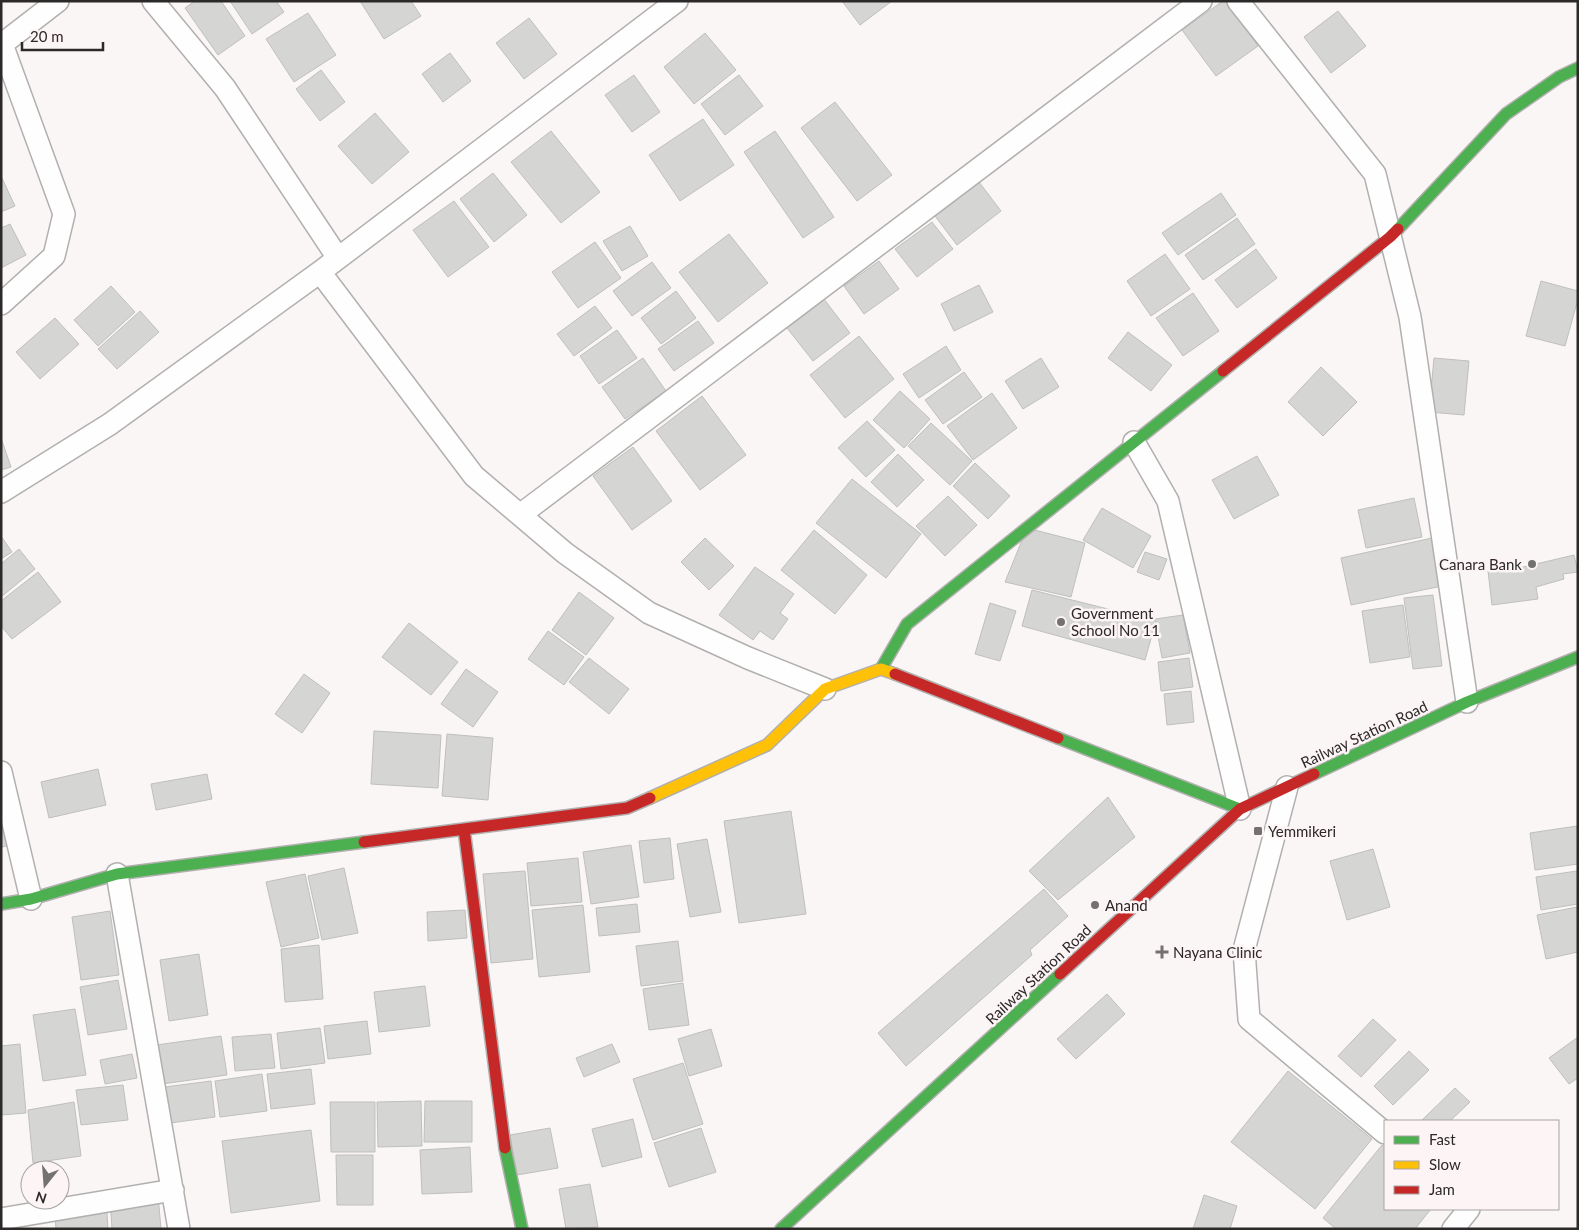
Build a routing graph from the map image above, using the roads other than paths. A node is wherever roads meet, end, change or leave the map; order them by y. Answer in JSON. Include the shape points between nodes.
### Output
{"nodes":[{"id":1,"x":58,"y":1,"type":"edge"},
{"id":2,"x":153,"y":1,"type":"edge"},
{"id":3,"x":677,"y":1,"type":"edge"},
{"id":4,"x":1201,"y":1,"type":"edge"},
{"id":5,"x":1238,"y":1,"type":"edge"},
{"id":6,"x":2,"y":44,"type":"edge"},
{"id":7,"x":1578,"y":68,"type":"edge"},
{"id":8,"x":1390,"y":237,"type":"junction"},
{"id":9,"x":338,"y":258,"type":"junction"},
{"id":10,"x":320,"y":272,"type":"junction"},
{"id":11,"x":1,"y":304,"type":"edge"},
{"id":12,"x":1134,"y":442,"type":"junction"},
{"id":13,"x":1,"y":492,"type":"edge"},
{"id":14,"x":520,"y":514,"type":"junction"},
{"id":15,"x":1578,"y":657,"type":"edge"},
{"id":16,"x":881,"y":669,"type":"junction"},
{"id":17,"x":824,"y":689,"type":"junction"},
{"id":18,"x":1467,"y":702,"type":"junction"},
{"id":19,"x":1,"y":772,"type":"edge"},
{"id":20,"x":1287,"y":786,"type":"junction"},
{"id":21,"x":1240,"y":809,"type":"junction"},
{"id":22,"x":464,"y":830,"type":"junction"},
{"id":23,"x":117,"y":874,"type":"junction"},
{"id":24,"x":31,"y":899,"type":"junction"},
{"id":25,"x":1,"y":904,"type":"edge"},
{"id":26,"x":1384,"y":1132,"type":"edge"},
{"id":27,"x":173,"y":1190,"type":"junction"},
{"id":28,"x":1469,"y":1210,"type":"edge"},
{"id":29,"x":1,"y":1219,"type":"edge"},
{"id":30,"x":180,"y":1229,"type":"edge"},
{"id":31,"x":522,"y":1229,"type":"edge"},
{"id":32,"x":781,"y":1229,"type":"edge"},
{"id":33,"x":1453,"y":1229,"type":"edge"}],
"edges":[{"from":1,"to":6,"type":"street"},
{"from":2,"to":9,"type":"street","via":[[224,88]]},
{"from":3,"to":9,"type":"street"},
{"from":4,"to":14,"type":"street"},
{"from":5,"to":8,"type":"street","via":[[1375,174]]},
{"from":6,"to":11,"type":"street","via":[[64,214],[54,256]]},
{"from":7,"to":8,"type":"street","via":[[1559,77],[1506,114]]},
{"from":8,"to":12,"type":"street"},
{"from":8,"to":18,"type":"street","via":[[1410,317]]},
{"from":9,"to":10,"type":"street"},
{"from":10,"to":13,"type":"street","via":[[110,424]]},
{"from":10,"to":14,"type":"street","via":[[474,476]]},
{"from":12,"to":16,"type":"street","via":[[907,624]]},
{"from":12,"to":21,"type":"street","via":[[1168,501]]},
{"from":14,"to":17,"type":"street","via":[[565,553],[649,613]]},
{"from":15,"to":18,"type":"street","name":"Railway Station Road"},
{"from":16,"to":17,"type":"street"},
{"from":16,"to":21,"type":"street"},
{"from":17,"to":22,"type":"street","via":[[766,745],[627,808]]},
{"from":18,"to":20,"type":"street","name":"Railway Station Road"},
{"from":19,"to":24,"type":"street"},
{"from":20,"to":21,"type":"street","name":"Railway Station Road"},
{"from":20,"to":26,"type":"street","via":[[1244,950],[1249,1019]]},
{"from":21,"to":32,"type":"street","name":"Railway Station Road"},
{"from":22,"to":23,"type":"street"},
{"from":22,"to":31,"type":"street","via":[[506,1152]]},
{"from":23,"to":24,"type":"street"},
{"from":23,"to":27,"type":"street"},
{"from":24,"to":25,"type":"street"},
{"from":27,"to":29,"type":"street"},
{"from":27,"to":30,"type":"street"},
{"from":28,"to":33,"type":"street"}]}
